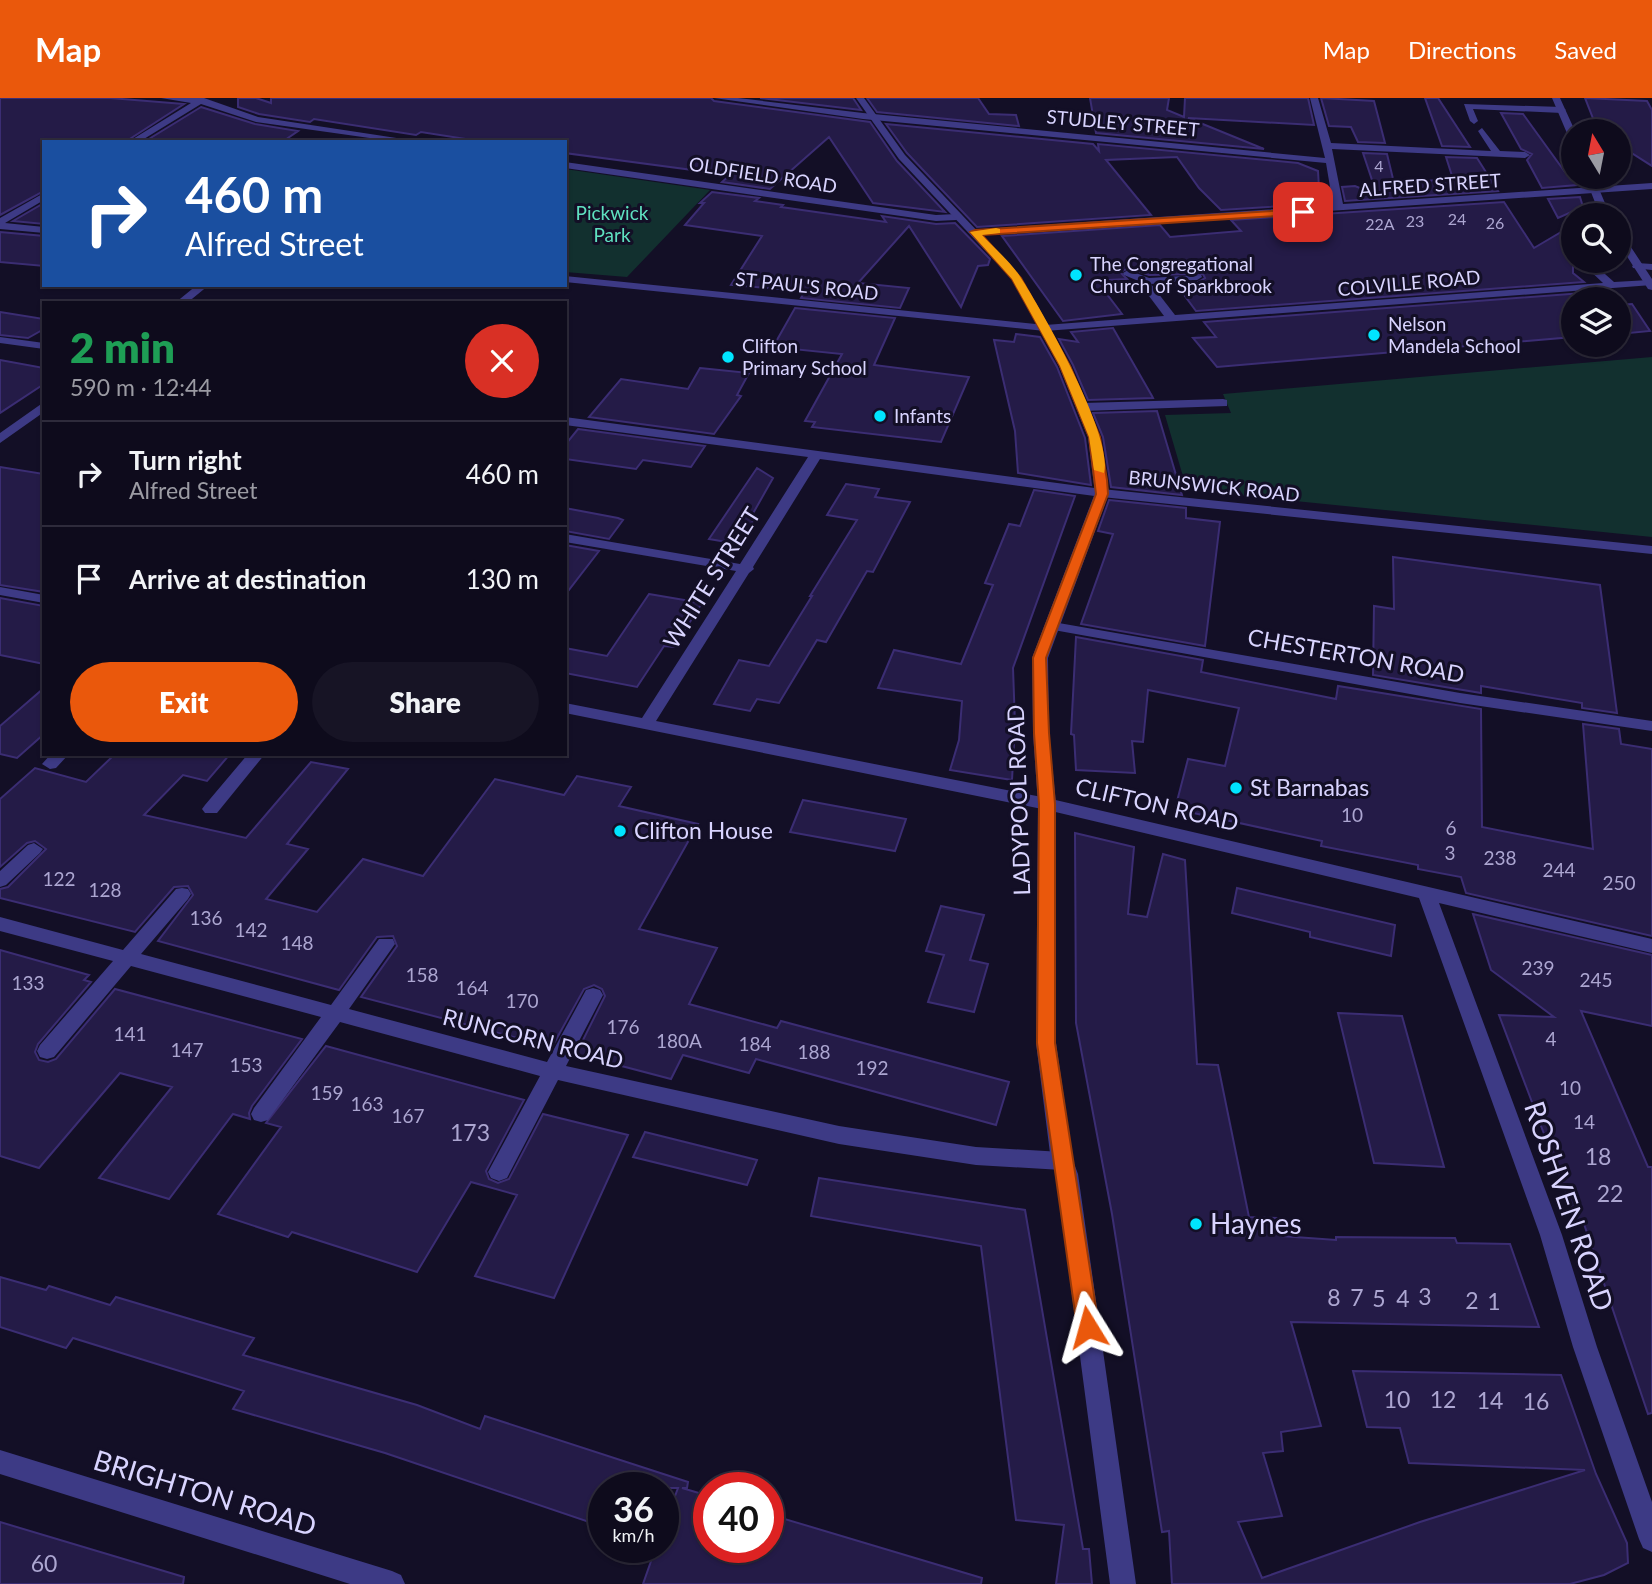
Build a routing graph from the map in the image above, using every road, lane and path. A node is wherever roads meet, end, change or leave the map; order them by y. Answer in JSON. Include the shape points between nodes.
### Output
{"nodes":[{"id":1,"x":165,"y":98,"type":"edge"},
{"id":2,"x":718,"y":98,"type":"edge"},
{"id":3,"x":860,"y":98,"type":"edge"},
{"id":4,"x":1314,"y":98,"type":"edge"},
{"id":5,"x":1556,"y":98,"type":"edge"},
{"id":6,"x":202,"y":99,"type":"edge"},
{"id":7,"x":1562,"y":110,"type":"junction"},
{"id":8,"x":872,"y":117,"type":"junction"},
{"id":9,"x":1566,"y":119,"type":"edge"},
{"id":10,"x":1474,"y":121,"type":"dead end"},
{"id":11,"x":1482,"y":131,"type":"dead end"},
{"id":12,"x":135,"y":140,"type":"edge"},
{"id":13,"x":405,"y":140,"type":"edge"},
{"id":14,"x":1327,"y":146,"type":"junction"},
{"id":15,"x":1497,"y":154,"type":"junction"},
{"id":16,"x":1524,"y":155,"type":"dead end"},
{"id":17,"x":1329,"y":161,"type":"junction"},
{"id":18,"x":567,"y":165,"type":"edge"},
{"id":19,"x":1652,"y":186,"type":"edge"},
{"id":20,"x":1594,"y":190,"type":"junction"},
{"id":21,"x":42,"y":197,"type":"edge"},
{"id":22,"x":1600,"y":203,"type":"edge"},
{"id":23,"x":1339,"y":209,"type":"junction"},
{"id":24,"x":956,"y":217,"type":"junction"},
{"id":25,"x":0,"y":224,"type":"edge"},
{"id":26,"x":42,"y":230,"type":"edge"},
{"id":27,"x":975,"y":232,"type":"junction"},
{"id":28,"x":1631,"y":256,"type":"edge"},
{"id":29,"x":1637,"y":266,"type":"junction"},
{"id":30,"x":1652,"y":267,"type":"edge"},
{"id":31,"x":1128,"y":273,"type":"dead end"},
{"id":32,"x":1598,"y":273,"type":"edge"},
{"id":33,"x":1197,"y":277,"type":"dead end"},
{"id":34,"x":567,"y":279,"type":"edge"},
{"id":35,"x":1148,"y":281,"type":"junction"},
{"id":36,"x":1611,"y":285,"type":"junction"},
{"id":37,"x":1650,"y":285,"type":"edge"},
{"id":38,"x":201,"y":287,"type":"edge"},
{"id":39,"x":183,"y":301,"type":"edge"},
{"id":40,"x":1173,"y":320,"type":"junction"},
{"id":41,"x":1045,"y":328,"type":"junction"},
{"id":42,"x":0,"y":340,"type":"edge"},
{"id":43,"x":42,"y":346,"type":"edge"},
{"id":44,"x":1223,"y":403,"type":"dead end"},
{"id":45,"x":1083,"y":407,"type":"junction"},
{"id":46,"x":42,"y":408,"type":"edge"},
{"id":47,"x":567,"y":421,"type":"edge"},
{"id":48,"x":0,"y":439,"type":"edge"},
{"id":49,"x":816,"y":455,"type":"junction"},
{"id":50,"x":1102,"y":494,"type":"junction"},
{"id":51,"x":567,"y":538,"type":"edge"},
{"id":52,"x":1652,"y":550,"type":"edge"},
{"id":53,"x":747,"y":569,"type":"junction"},
{"id":54,"x":0,"y":591,"type":"edge"},
{"id":55,"x":42,"y":599,"type":"edge"},
{"id":56,"x":1053,"y":626,"type":"junction"},
{"id":57,"x":567,"y":708,"type":"edge"},
{"id":58,"x":645,"y":726,"type":"junction"},
{"id":59,"x":1652,"y":726,"type":"edge"},
{"id":60,"x":255,"y":756,"type":"edge"},
{"id":61,"x":1047,"y":804,"type":"junction"},
{"id":62,"x":211,"y":808,"type":"dead end"},
{"id":63,"x":34,"y":849,"type":"dead end"},
{"id":64,"x":0,"y":881,"type":"edge"},
{"id":65,"x":182,"y":894,"type":"dead end"},
{"id":66,"x":1427,"y":894,"type":"junction"},
{"id":67,"x":0,"y":924,"type":"edge"},
{"id":68,"x":386,"y":944,"type":"dead end"},
{"id":69,"x":1652,"y":946,"type":"edge"},
{"id":70,"x":126,"y":958,"type":"junction"},
{"id":71,"x":593,"y":995,"type":"dead end"},
{"id":72,"x":334,"y":1013,"type":"junction"},
{"id":73,"x":47,"y":1051,"type":"dead end"},
{"id":74,"x":552,"y":1071,"type":"junction"},
{"id":75,"x":261,"y":1114,"type":"dead end"},
{"id":76,"x":1062,"y":1161,"type":"junction"},
{"id":77,"x":499,"y":1172,"type":"dead end"},
{"id":78,"x":0,"y":1462,"type":"edge"},
{"id":79,"x":1652,"y":1539,"type":"edge"},
{"id":80,"x":392,"y":1584,"type":"edge"},
{"id":81,"x":1123,"y":1584,"type":"edge"}],
"edges":[{"from":1,"to":6,"type":"street"},
{"from":2,"to":8,"type":"street","name":"STUDLEY STREET"},
{"from":3,"to":8,"type":"street","name":"LADYPOOL ROAD"},
{"from":4,"to":14,"type":"street"},
{"from":5,"to":7,"type":"street"},
{"from":6,"to":12,"type":"street"},
{"from":6,"to":13,"type":"street","via":[[257,119]]},
{"from":7,"to":9,"type":"street"},
{"from":7,"to":10,"type":"street","via":[[1467,106]]},
{"from":8,"to":17,"type":"street","name":"STUDLEY STREET"},
{"from":8,"to":24,"type":"street","name":"LADYPOOL ROAD"},
{"from":11,"to":15,"type":"street"},
{"from":14,"to":15,"type":"street"},
{"from":14,"to":17,"type":"street"},
{"from":15,"to":16,"type":"street"},
{"from":17,"to":23,"type":"street"},
{"from":18,"to":24,"type":"street","name":"OLDFIELD ROAD","via":[[936,218]]},
{"from":19,"to":20,"type":"street","name":"ALFRED STREET"},
{"from":20,"to":22,"type":"street"},
{"from":20,"to":23,"type":"street","name":"ALFRED STREET"},
{"from":21,"to":25,"type":"street"},
{"from":23,"to":27,"type":"street","name":"ALFRED STREET"},
{"from":24,"to":27,"type":"street","name":"LADYPOOL ROAD"},
{"from":25,"to":26,"type":"street"},
{"from":27,"to":41,"type":"street","name":"LADYPOOL ROAD","via":[[1016,278]]},
{"from":28,"to":29,"type":"street"},
{"from":29,"to":30,"type":"street"},
{"from":29,"to":37,"type":"street"},
{"from":31,"to":35,"type":"street"},
{"from":32,"to":36,"type":"street"},
{"from":33,"to":35,"type":"street"},
{"from":34,"to":41,"type":"street","name":"ST PAUL'S ROAD"},
{"from":35,"to":40,"type":"street","via":[[1150,294]]},
{"from":36,"to":37,"type":"street","name":"COLVILLE ROAD"},
{"from":36,"to":40,"type":"street","name":"COLVILLE ROAD"},
{"from":38,"to":39,"type":"street"},
{"from":40,"to":41,"type":"street","name":"COLVILLE ROAD"},
{"from":41,"to":45,"type":"street","name":"LADYPOOL ROAD"},
{"from":42,"to":43,"type":"street"},
{"from":44,"to":45,"type":"street"},
{"from":45,"to":50,"type":"street","name":"LADYPOOL ROAD","via":[[1094,437]]},
{"from":46,"to":48,"type":"street"},
{"from":47,"to":49,"type":"street","name":"BRUNSWICK ROAD"},
{"from":49,"to":50,"type":"street","name":"BRUNSWICK ROAD"},
{"from":49,"to":53,"type":"street","name":"WHITE STREET"},
{"from":50,"to":52,"type":"street","name":"BRUNSWICK ROAD"},
{"from":50,"to":56,"type":"street","name":"LADYPOOL ROAD"},
{"from":51,"to":53,"type":"street"},
{"from":53,"to":58,"type":"street","name":"WHITE STREET"},
{"from":54,"to":55,"type":"street"},
{"from":56,"to":59,"type":"street","name":"CHESTERTON ROAD","via":[[1460,698]]},
{"from":56,"to":61,"type":"street","name":"LADYPOOL ROAD","via":[[1040,658]]},
{"from":57,"to":58,"type":"street","name":"CLIFTON ROAD"},
{"from":58,"to":61,"type":"street","name":"CLIFTON ROAD"},
{"from":60,"to":62,"type":"street"},
{"from":61,"to":66,"type":"street","name":"CLIFTON ROAD"},
{"from":61,"to":76,"type":"street","name":"LADYPOOL ROAD","via":[[1046,1043]]},
{"from":63,"to":64,"type":"street"},
{"from":65,"to":70,"type":"street"},
{"from":66,"to":69,"type":"street","name":"CLIFTON ROAD"},
{"from":66,"to":79,"type":"street","name":"ROSHVEN ROAD","via":[[1551,1234]]},
{"from":67,"to":70,"type":"street","name":"RUNCORN ROAD"},
{"from":68,"to":72,"type":"street"},
{"from":70,"to":72,"type":"street","name":"RUNCORN ROAD"},
{"from":70,"to":73,"type":"street"},
{"from":71,"to":74,"type":"street"},
{"from":72,"to":74,"type":"street","name":"RUNCORN ROAD"},
{"from":72,"to":75,"type":"street"},
{"from":74,"to":76,"type":"street","name":"RUNCORN ROAD","via":[[839,1135],[976,1156]]},
{"from":74,"to":77,"type":"street"},
{"from":76,"to":81,"type":"street","name":"LADYPOOL ROAD"},
{"from":78,"to":80,"type":"street","name":"BRIGHTON ROAD"}]}
